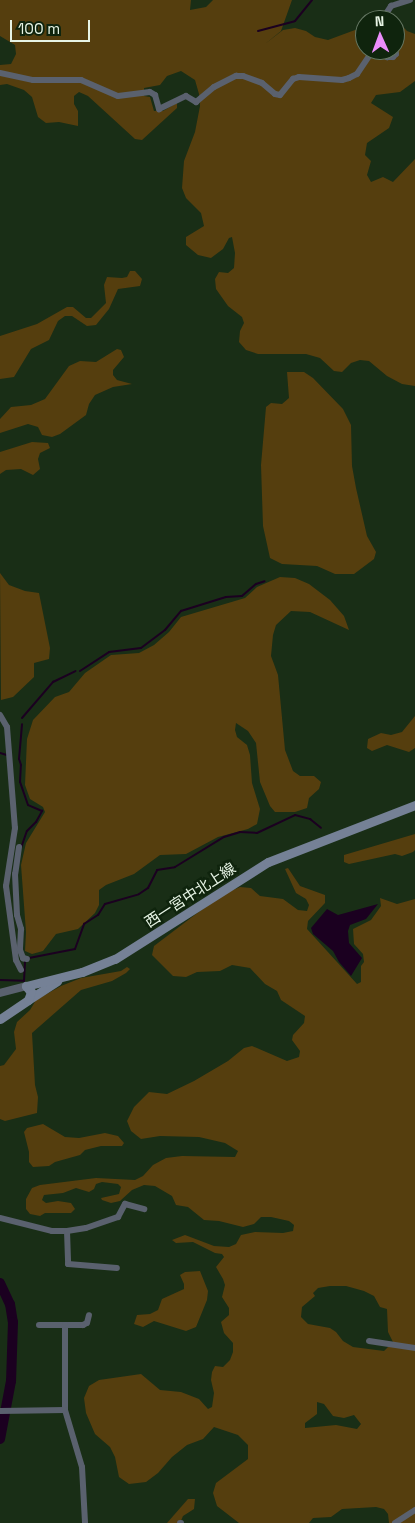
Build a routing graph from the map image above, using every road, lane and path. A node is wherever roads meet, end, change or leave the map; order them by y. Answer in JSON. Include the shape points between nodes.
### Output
{"nodes":[{"id":1,"x":410,"y":0,"type":"edge"},
{"id":2,"x":388,"y":10,"type":"edge"},
{"id":3,"x":367,"y":60,"type":"edge"},
{"id":4,"x":0,"y":73,"type":"edge"},
{"id":5,"x":0,"y":715,"type":"edge"},
{"id":6,"x":415,"y":805,"type":"edge"},
{"id":7,"x":19,"y":848,"type":"dead end"},
{"id":8,"x":27,"y":959,"type":"dead end"},
{"id":9,"x":21,"y":970,"type":"dead end"},
{"id":10,"x":63,"y":977,"type":"junction"},
{"id":11,"x":26,"y":986,"type":"junction"},
{"id":12,"x":0,"y":993,"type":"edge"},
{"id":13,"x":28,"y":1000,"type":"junction"},
{"id":14,"x":0,"y":1019,"type":"edge"},
{"id":15,"x":144,"y":1209,"type":"dead end"},
{"id":16,"x":0,"y":1218,"type":"edge"},
{"id":17,"x":67,"y":1232,"type":"junction"},
{"id":18,"x":116,"y":1268,"type":"dead end"},
{"id":19,"x":89,"y":1315,"type":"dead end"},
{"id":20,"x":39,"y":1325,"type":"dead end"},
{"id":21,"x":65,"y":1325,"type":"junction"},
{"id":22,"x":369,"y":1341,"type":"dead end"},
{"id":23,"x":415,"y":1348,"type":"edge"},
{"id":24,"x":65,"y":1410,"type":"junction"},
{"id":25,"x":5,"y":1411,"type":"edge"},
{"id":26,"x":415,"y":1510,"type":"edge"},
{"id":27,"x":85,"y":1523,"type":"edge"},
{"id":28,"x":395,"y":1523,"type":"edge"}],
"edges":[{"from":1,"to":2,"type":"street","via":[[391,6]]},
{"from":3,"to":4,"type":"street","via":[[357,74],[349,78],[299,77],[280,95],[262,83],[236,76],[214,87],[196,102],[186,96],[159,108],[155,95],[150,92],[118,96],[81,80],[33,80]]},
{"from":5,"to":9,"type":"street","via":[[7,727],[15,828],[6,886],[16,960]]},
{"from":6,"to":10,"type":"main road","name":"西一宮中北上線","via":[[268,862],[114,959]]},
{"from":7,"to":8,"type":"street","via":[[15,874],[17,915],[21,929],[20,950],[22,958]]},
{"from":10,"to":11,"type":"main road","name":"西一宮中北上線"},
{"from":10,"to":13,"type":"main road"},
{"from":11,"to":12,"type":"street"},
{"from":11,"to":13,"type":"main road","via":[[31,992]]},
{"from":13,"to":14,"type":"main road"},
{"from":15,"to":17,"type":"street","via":[[125,1204],[118,1216]]},
{"from":16,"to":17,"type":"street"},
{"from":17,"to":18,"type":"street","via":[[68,1264]]},
{"from":19,"to":21,"type":"street","via":[[83,1325]]},
{"from":20,"to":21,"type":"street"},
{"from":21,"to":24,"type":"street"},
{"from":22,"to":23,"type":"street"},
{"from":24,"to":25,"type":"street"},
{"from":24,"to":27,"type":"street","via":[[82,1467]]},
{"from":26,"to":28,"type":"street"}]}
